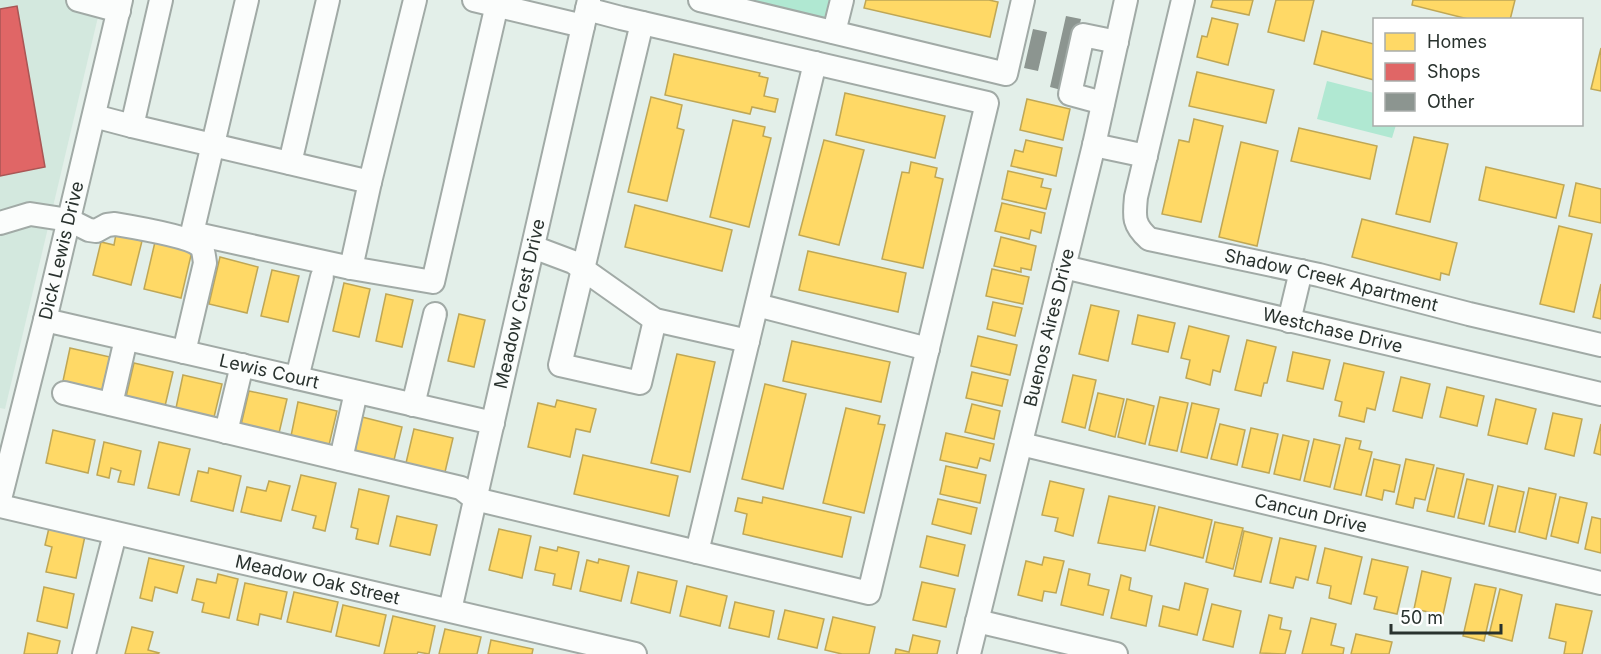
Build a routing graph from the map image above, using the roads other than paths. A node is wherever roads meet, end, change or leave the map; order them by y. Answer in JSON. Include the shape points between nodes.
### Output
{"nodes":[{"id":1,"x":78,"y":0,"type":"edge"},
{"id":2,"x":161,"y":0,"type":"edge"},
{"id":3,"x":247,"y":0,"type":"edge"},
{"id":4,"x":328,"y":0,"type":"edge"},
{"id":5,"x":415,"y":0,"type":"edge"},
{"id":6,"x":474,"y":0,"type":"edge"},
{"id":7,"x":700,"y":0,"type":"edge"},
{"id":8,"x":842,"y":0,"type":"edge"},
{"id":9,"x":1023,"y":0,"type":"edge"},
{"id":10,"x":1126,"y":0,"type":"edge"},
{"id":11,"x":1183,"y":0,"type":"edge"},
{"id":12,"x":497,"y":3,"type":"edge"},
{"id":13,"x":120,"y":6,"type":"edge"},
{"id":14,"x":587,"y":12,"type":"edge"},
{"id":15,"x":642,"y":23,"type":"junction"},
{"id":16,"x":834,"y":32,"type":"junction"},
{"id":17,"x":1117,"y":42,"type":"junction"},
{"id":18,"x":815,"y":63,"type":"junction"},
{"id":19,"x":1103,"y":103,"type":"junction"},
{"id":20,"x":93,"y":116,"type":"junction"},
{"id":21,"x":132,"y":126,"type":"junction"},
{"id":22,"x":213,"y":145,"type":"junction"},
{"id":23,"x":1094,"y":145,"type":"junction"},
{"id":24,"x":1146,"y":156,"type":"junction"},
{"id":25,"x":290,"y":163,"type":"junction"},
{"id":26,"x":370,"y":182,"type":"junction"},
{"id":27,"x":109,"y":213,"type":"dead end"},
{"id":28,"x":69,"y":220,"type":"junction"},
{"id":29,"x":0,"y":223,"type":"edge"},
{"id":30,"x":192,"y":232,"type":"junction"},
{"id":31,"x":533,"y":247,"type":"junction"},
{"id":32,"x":1064,"y":267,"type":"junction"},
{"id":33,"x":351,"y":268,"type":"junction"},
{"id":34,"x":583,"y":268,"type":"junction"},
{"id":35,"x":1301,"y":271,"type":"junction"},
{"id":36,"x":322,"y":277,"type":"dead end"},
{"id":37,"x":757,"y":305,"type":"junction"},
{"id":38,"x":435,"y":314,"type":"dead end"},
{"id":39,"x":45,"y":320,"type":"junction"},
{"id":40,"x":655,"y":320,"type":"junction"},
{"id":41,"x":1289,"y":321,"type":"junction"},
{"id":42,"x":126,"y":339,"type":"junction"},
{"id":43,"x":748,"y":342,"type":"junction"},
{"id":44,"x":1601,"y":345,"type":"edge"},
{"id":45,"x":928,"y":349,"type":"junction"},
{"id":46,"x":184,"y":352,"type":"junction"},
{"id":47,"x":242,"y":365,"type":"junction"},
{"id":48,"x":297,"y":378,"type":"junction"},
{"id":49,"x":356,"y":392,"type":"junction"},
{"id":50,"x":64,"y":393,"type":"dead end"},
{"id":51,"x":1601,"y":394,"type":"edge"},
{"id":52,"x":111,"y":404,"type":"junction"},
{"id":53,"x":412,"y":405,"type":"junction"},
{"id":54,"x":493,"y":423,"type":"junction"},
{"id":55,"x":226,"y":432,"type":"junction"},
{"id":56,"x":8,"y":433,"type":"edge"},
{"id":57,"x":1021,"y":444,"type":"junction"},
{"id":58,"x":341,"y":459,"type":"junction"},
{"id":59,"x":0,"y":499,"type":"edge"},
{"id":60,"x":475,"y":499,"type":"junction"},
{"id":61,"x":0,"y":506,"type":"edge"},
{"id":62,"x":115,"y":534,"type":"junction"},
{"id":63,"x":697,"y":552,"type":"junction"},
{"id":64,"x":1601,"y":583,"type":"edge"},
{"id":65,"x":450,"y":610,"type":"junction"},
{"id":66,"x":977,"y":621,"type":"junction"},
{"id":67,"x":84,"y":654,"type":"edge"},
{"id":68,"x":635,"y":654,"type":"edge"},
{"id":69,"x":969,"y":654,"type":"edge"},
{"id":70,"x":1116,"y":654,"type":"edge"}],
"edges":[{"from":1,"to":13,"type":"street"},
{"from":2,"to":21,"type":"street"},
{"from":3,"to":22,"type":"street"},
{"from":4,"to":25,"type":"street"},
{"from":5,"to":26,"type":"street"},
{"from":6,"to":12,"type":"street"},
{"from":7,"to":16,"type":"street"},
{"from":8,"to":16,"type":"street"},
{"from":9,"to":16,"type":"street","via":[[1006,74]]},
{"from":10,"to":17,"type":"street","name":"Buenos Aires Drive"},
{"from":11,"to":24,"type":"street","name":"Shadow Creek Apartment"},
{"from":12,"to":14,"type":"street"},
{"from":12,"to":33,"type":"street","via":[[433,282]]},
{"from":13,"to":20,"type":"street","name":"Dick Lewis Drive"},
{"from":14,"to":15,"type":"street"},
{"from":14,"to":31,"type":"street","name":"Meadow Crest Drive"},
{"from":15,"to":18,"type":"street"},
{"from":15,"to":34,"type":"street"},
{"from":17,"to":19,"type":"street","name":"Buenos Aires Drive"},
{"from":17,"to":19,"type":"street","via":[[1083,35],[1070,94]]},
{"from":18,"to":37,"type":"street"},
{"from":18,"to":45,"type":"street","via":[[987,103]]},
{"from":19,"to":23,"type":"street","name":"Buenos Aires Drive"},
{"from":20,"to":21,"type":"street"},
{"from":20,"to":28,"type":"street","name":"Dick Lewis Drive"},
{"from":21,"to":22,"type":"street"},
{"from":22,"to":25,"type":"street"},
{"from":22,"to":30,"type":"street"},
{"from":23,"to":24,"type":"street"},
{"from":23,"to":32,"type":"street","name":"Buenos Aires Drive"},
{"from":24,"to":35,"type":"street","name":"Shadow Creek Apartment","via":[[1134,218],[1149,239]]},
{"from":25,"to":26,"type":"street"},
{"from":26,"to":33,"type":"street"},
{"from":27,"to":30,"type":"street"},
{"from":28,"to":29,"type":"street","via":[[30,214]]},
{"from":28,"to":39,"type":"street","name":"Dick Lewis Drive"},
{"from":28,"to":46,"type":"street","via":[[88,230],[115,224],[200,246],[205,263]]},
{"from":30,"to":33,"type":"street"},
{"from":31,"to":34,"type":"street"},
{"from":31,"to":54,"type":"street","name":"Meadow Crest Drive"},
{"from":32,"to":41,"type":"street","name":"Westchase Drive"},
{"from":32,"to":57,"type":"street","name":"Buenos Aires Drive"},
{"from":34,"to":40,"type":"street"},
{"from":34,"to":40,"type":"street","via":[[560,366],[640,383]]},
{"from":35,"to":41,"type":"street"},
{"from":35,"to":44,"type":"street","name":"Shadow Creek Apartment"},
{"from":36,"to":48,"type":"street"},
{"from":37,"to":43,"type":"street"},
{"from":37,"to":45,"type":"street"},
{"from":38,"to":53,"type":"street"},
{"from":39,"to":42,"type":"street","name":"Lewis Court"},
{"from":39,"to":56,"type":"street","name":"Dick Lewis Drive"},
{"from":40,"to":43,"type":"street"},
{"from":41,"to":51,"type":"street","name":"Westchase Drive"},
{"from":42,"to":46,"type":"street","name":"Lewis Court"},
{"from":42,"to":52,"type":"street"},
{"from":43,"to":63,"type":"street"},
{"from":45,"to":63,"type":"street","via":[[869,593]]},
{"from":46,"to":47,"type":"street","name":"Lewis Court"},
{"from":47,"to":48,"type":"street","name":"Lewis Court"},
{"from":47,"to":55,"type":"street"},
{"from":48,"to":49,"type":"street","name":"Lewis Court"},
{"from":49,"to":53,"type":"street","name":"Lewis Court"},
{"from":49,"to":58,"type":"street"},
{"from":50,"to":52,"type":"street"},
{"from":52,"to":55,"type":"street"},
{"from":53,"to":54,"type":"street","name":"Lewis Court"},
{"from":54,"to":60,"type":"street","name":"Meadow Crest Drive"},
{"from":55,"to":58,"type":"street"},
{"from":56,"to":59,"type":"street","name":"Dick Lewis Drive"},
{"from":57,"to":64,"type":"street","name":"Cancun Drive"},
{"from":57,"to":66,"type":"street","name":"Buenos Aires Drive"},
{"from":58,"to":60,"type":"street","via":[[461,488]]},
{"from":60,"to":63,"type":"street"},
{"from":60,"to":65,"type":"street","name":"Meadow Crest Drive"},
{"from":61,"to":62,"type":"street","name":"Meadow Oak Street"},
{"from":62,"to":65,"type":"street","name":"Meadow Oak Street"},
{"from":62,"to":67,"type":"street"},
{"from":65,"to":68,"type":"street","name":"Meadow Oak Street"},
{"from":66,"to":69,"type":"street","name":"Buenos Aires Drive"},
{"from":66,"to":70,"type":"street"}]}
